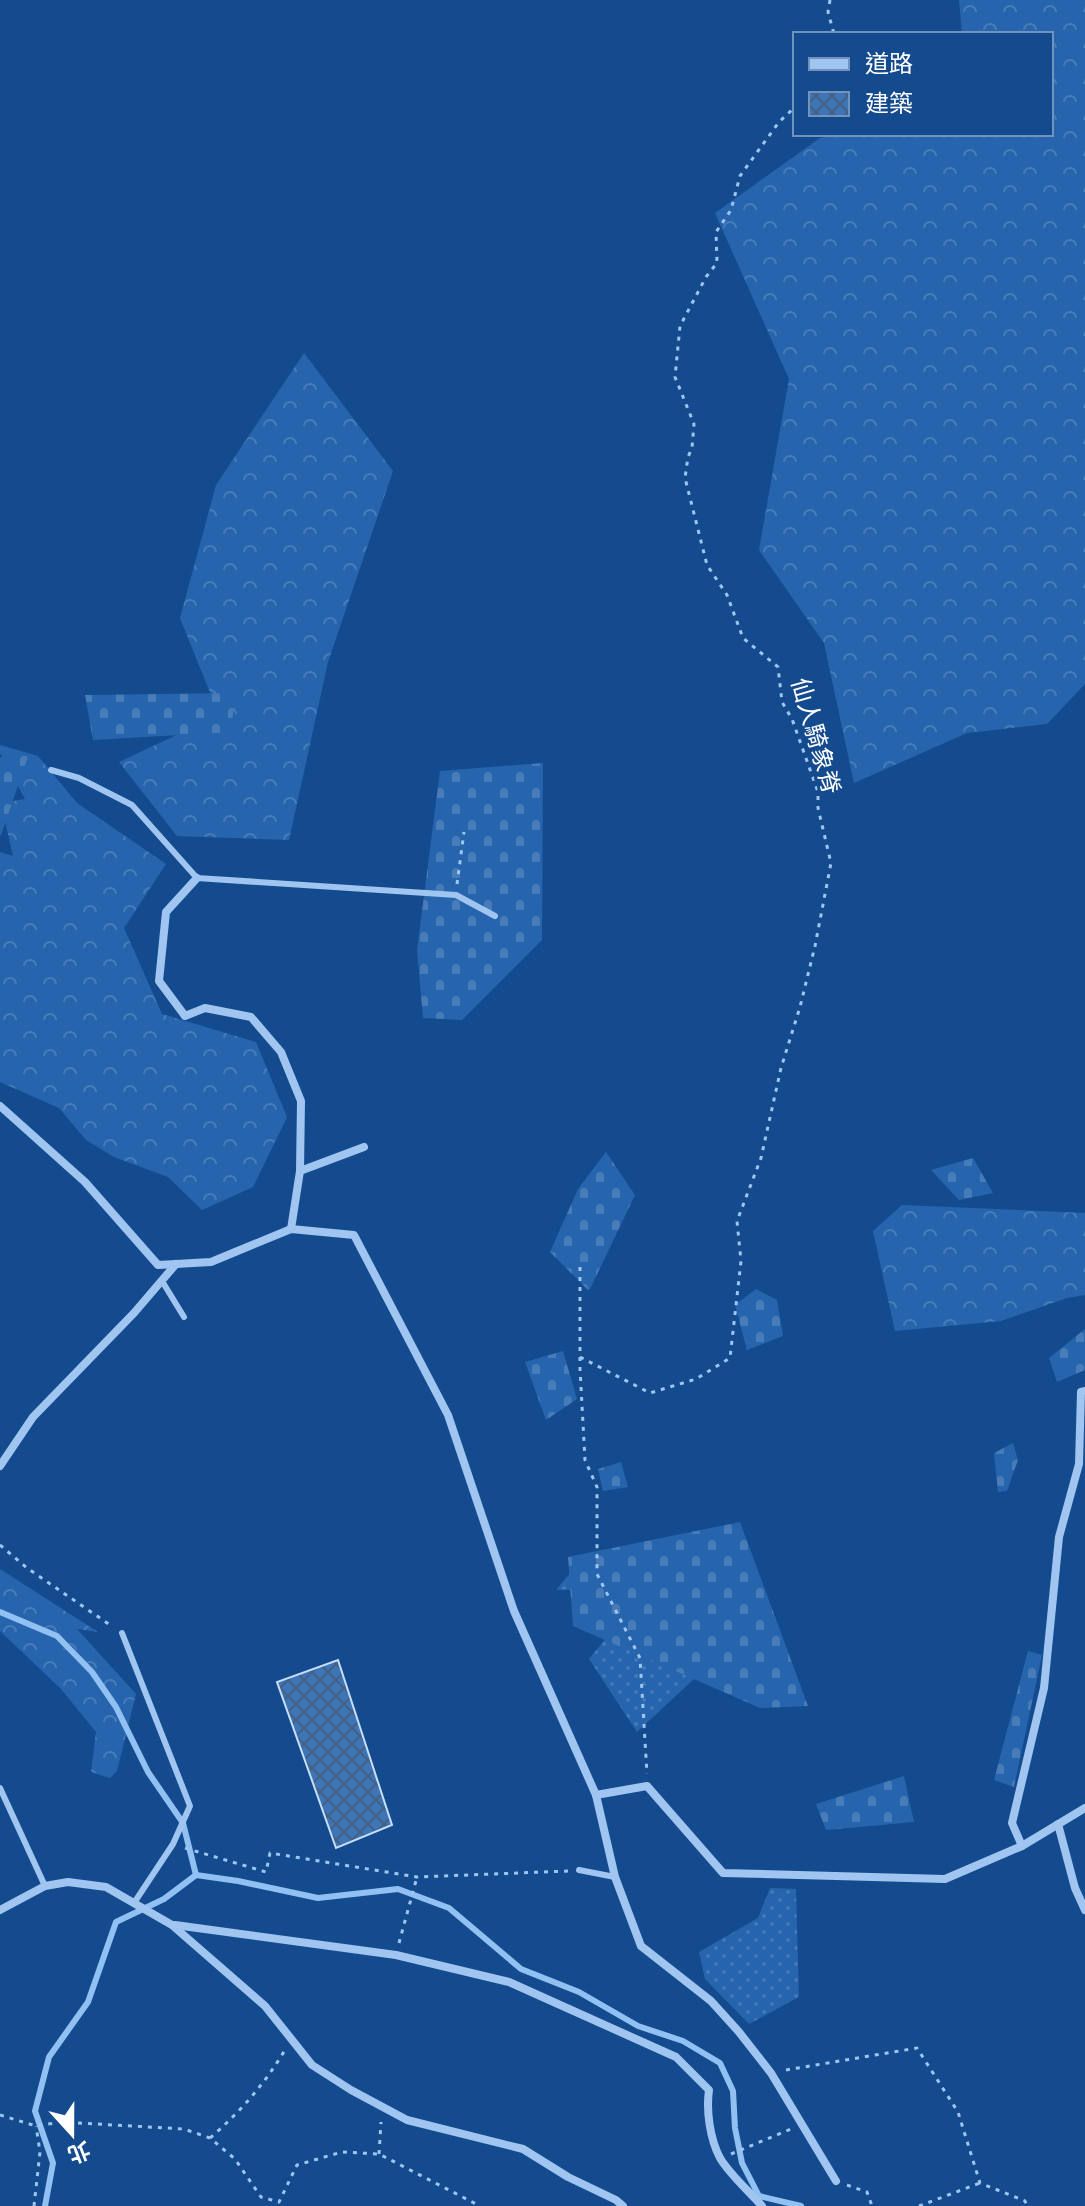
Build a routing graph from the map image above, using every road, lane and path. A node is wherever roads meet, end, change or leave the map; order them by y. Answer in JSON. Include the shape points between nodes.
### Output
{"nodes":[{"id":1,"x":830,"y":0,"type":"edge"},
{"id":2,"x":833,"y":32,"type":"edge"},
{"id":3,"x":793,"y":109,"type":"edge"},
{"id":4,"x":51,"y":770,"type":"dead end"},
{"id":5,"x":464,"y":832,"type":"dead end"},
{"id":6,"x":197,"y":878,"type":"junction"},
{"id":7,"x":456,"y":895,"type":"junction"},
{"id":8,"x":495,"y":916,"type":"dead end"},
{"id":9,"x":0,"y":1106,"type":"edge"},
{"id":10,"x":364,"y":1147,"type":"dead end"},
{"id":11,"x":300,"y":1171,"type":"junction"},
{"id":12,"x":291,"y":1229,"type":"junction"},
{"id":13,"x":176,"y":1264,"type":"junction"},
{"id":14,"x":580,"y":1267,"type":"dead end"},
{"id":15,"x":162,"y":1281,"type":"junction"},
{"id":16,"x":184,"y":1317,"type":"dead end"},
{"id":17,"x":580,"y":1357,"type":"junction"},
{"id":18,"x":1085,"y":1391,"type":"edge"},
{"id":19,"x":0,"y":1466,"type":"edge"},
{"id":20,"x":0,"y":1545,"type":"edge"},
{"id":21,"x":122,"y":1633,"type":"joint"},
{"id":22,"x":647,"y":1786,"type":"junction"},
{"id":23,"x":0,"y":1788,"type":"edge"},
{"id":24,"x":596,"y":1795,"type":"junction"},
{"id":25,"x":1085,"y":1808,"type":"edge"},
{"id":26,"x":1058,"y":1824,"type":"junction"},
{"id":27,"x":173,"y":1844,"type":"junction"},
{"id":28,"x":1022,"y":1846,"type":"junction"},
{"id":29,"x":579,"y":1870,"type":"joint"},
{"id":30,"x":417,"y":1877,"type":"junction"},
{"id":31,"x":615,"y":1877,"type":"junction"},
{"id":32,"x":45,"y":1886,"type":"junction"},
{"id":33,"x":134,"y":1903,"type":"junction"},
{"id":34,"x":0,"y":1910,"type":"edge"},
{"id":35,"x":1085,"y":1910,"type":"edge"},
{"id":36,"x":172,"y":1925,"type":"junction"},
{"id":37,"x":396,"y":1955,"type":"junction"},
{"id":38,"x":291,"y":2040,"type":"junction"},
{"id":39,"x":771,"y":2073,"type":"junction"},
{"id":40,"x":382,"y":2106,"type":"junction"},
{"id":41,"x":0,"y":2115,"type":"edge"},
{"id":42,"x":802,"y":2123,"type":"junction"},
{"id":43,"x":36,"y":2126,"type":"junction"},
{"id":44,"x":210,"y":2138,"type":"junction"},
{"id":45,"x":379,"y":2154,"type":"junction"},
{"id":46,"x":721,"y":2159,"type":"junction"},
{"id":47,"x":836,"y":2181,"type":"joint"},
{"id":48,"x":980,"y":2183,"type":"junction"},
{"id":49,"x":925,"y":2205,"type":"edge"},
{"id":50,"x":34,"y":2206,"type":"edge"},
{"id":51,"x":480,"y":2206,"type":"edge"},
{"id":52,"x":623,"y":2206,"type":"edge"},
{"id":53,"x":762,"y":2206,"type":"edge"},
{"id":54,"x":872,"y":2206,"type":"edge"},
{"id":55,"x":919,"y":2206,"type":"edge"},
{"id":56,"x":1027,"y":2206,"type":"edge"}],
"edges":[{"from":1,"to":2,"type":"path"},
{"from":3,"to":17,"type":"path","name":"仙人騎象脊","via":[[740,176],[731,210],[716,232],[717,263],[680,326],[675,377],[694,424],[685,478],[707,565],[727,595],[743,638],[778,667],[782,702],[818,792],[831,863],[761,1158],[737,1221],[741,1261],[730,1358],[696,1379],[650,1393]]},
{"from":4,"to":6,"type":"lane","via":[[132,805]]},
{"from":5,"to":7,"type":"path"},
{"from":6,"to":7,"type":"lane"},
{"from":6,"to":11,"type":"street","via":[[166,912],[159,981],[185,1016],[205,1008],[251,1017],[281,1052],[301,1101]]},
{"from":7,"to":8,"type":"lane"},
{"from":9,"to":13,"type":"street","via":[[85,1182],[158,1265]]},
{"from":10,"to":11,"type":"street"},
{"from":11,"to":12,"type":"street"},
{"from":12,"to":13,"type":"street","via":[[211,1262]]},
{"from":12,"to":24,"type":"street","via":[[354,1235],[448,1415],[514,1611]]},
{"from":13,"to":15,"type":"street"},
{"from":14,"to":17,"type":"path"},
{"from":15,"to":16,"type":"lane"},
{"from":15,"to":19,"type":"street","via":[[33,1417]]},
{"from":17,"to":22,"type":"path","via":[[585,1460],[597,1487],[597,1574],[640,1658]]},
{"from":18,"to":28,"type":"street","via":[[1079,1464],[1059,1537],[1044,1688],[1012,1823]]},
{"from":20,"to":21,"type":"path"},
{"from":21,"to":27,"type":"lane","via":[[190,1806]]},
{"from":22,"to":24,"type":"street"},
{"from":22,"to":28,"type":"street","via":[[723,1873],[945,1879]]},
{"from":23,"to":32,"type":"lane"},
{"from":24,"to":31,"type":"street"},
{"from":25,"to":26,"type":"street"},
{"from":26,"to":28,"type":"street"},
{"from":26,"to":35,"type":"street"},
{"from":27,"to":30,"type":"path","via":[[266,1872],[270,1853]]},
{"from":27,"to":33,"type":"lane"},
{"from":29,"to":30,"type":"path"},
{"from":29,"to":31,"type":"lane"},
{"from":30,"to":37,"type":"path"},
{"from":31,"to":39,"type":"street","via":[[641,1946],[711,2001]]},
{"from":32,"to":33,"type":"street","via":[[68,1882],[106,1887]]},
{"from":32,"to":34,"type":"street"},
{"from":33,"to":36,"type":"street"},
{"from":36,"to":37,"type":"street"},
{"from":36,"to":38,"type":"street","via":[[265,2006]]},
{"from":37,"to":46,"type":"street","via":[[509,1982],[676,2057],[709,2090],[712,2135]]},
{"from":38,"to":40,"type":"street","via":[[312,2065]]},
{"from":38,"to":44,"type":"path","via":[[240,2112]]},
{"from":39,"to":42,"type":"street"},
{"from":39,"to":48,"type":"path","via":[[917,2048],[958,2112]]},
{"from":40,"to":45,"type":"path"},
{"from":40,"to":52,"type":"street","via":[[407,2120],[523,2149]]},
{"from":41,"to":43,"type":"path"},
{"from":42,"to":46,"type":"path"},
{"from":42,"to":47,"type":"street"},
{"from":43,"to":44,"type":"path","via":[[61,2122],[184,2129]]},
{"from":43,"to":50,"type":"path","via":[[40,2152]]},
{"from":44,"to":45,"type":"path","via":[[235,2159],[261,2197],[279,2202],[297,2165],[342,2152]]},
{"from":45,"to":51,"type":"path"},
{"from":46,"to":53,"type":"street"},
{"from":47,"to":54,"type":"path","via":[[867,2192]]},
{"from":48,"to":49,"type":"path"},
{"from":48,"to":56,"type":"path"},
{"from":49,"to":55,"type":"path"}]}
